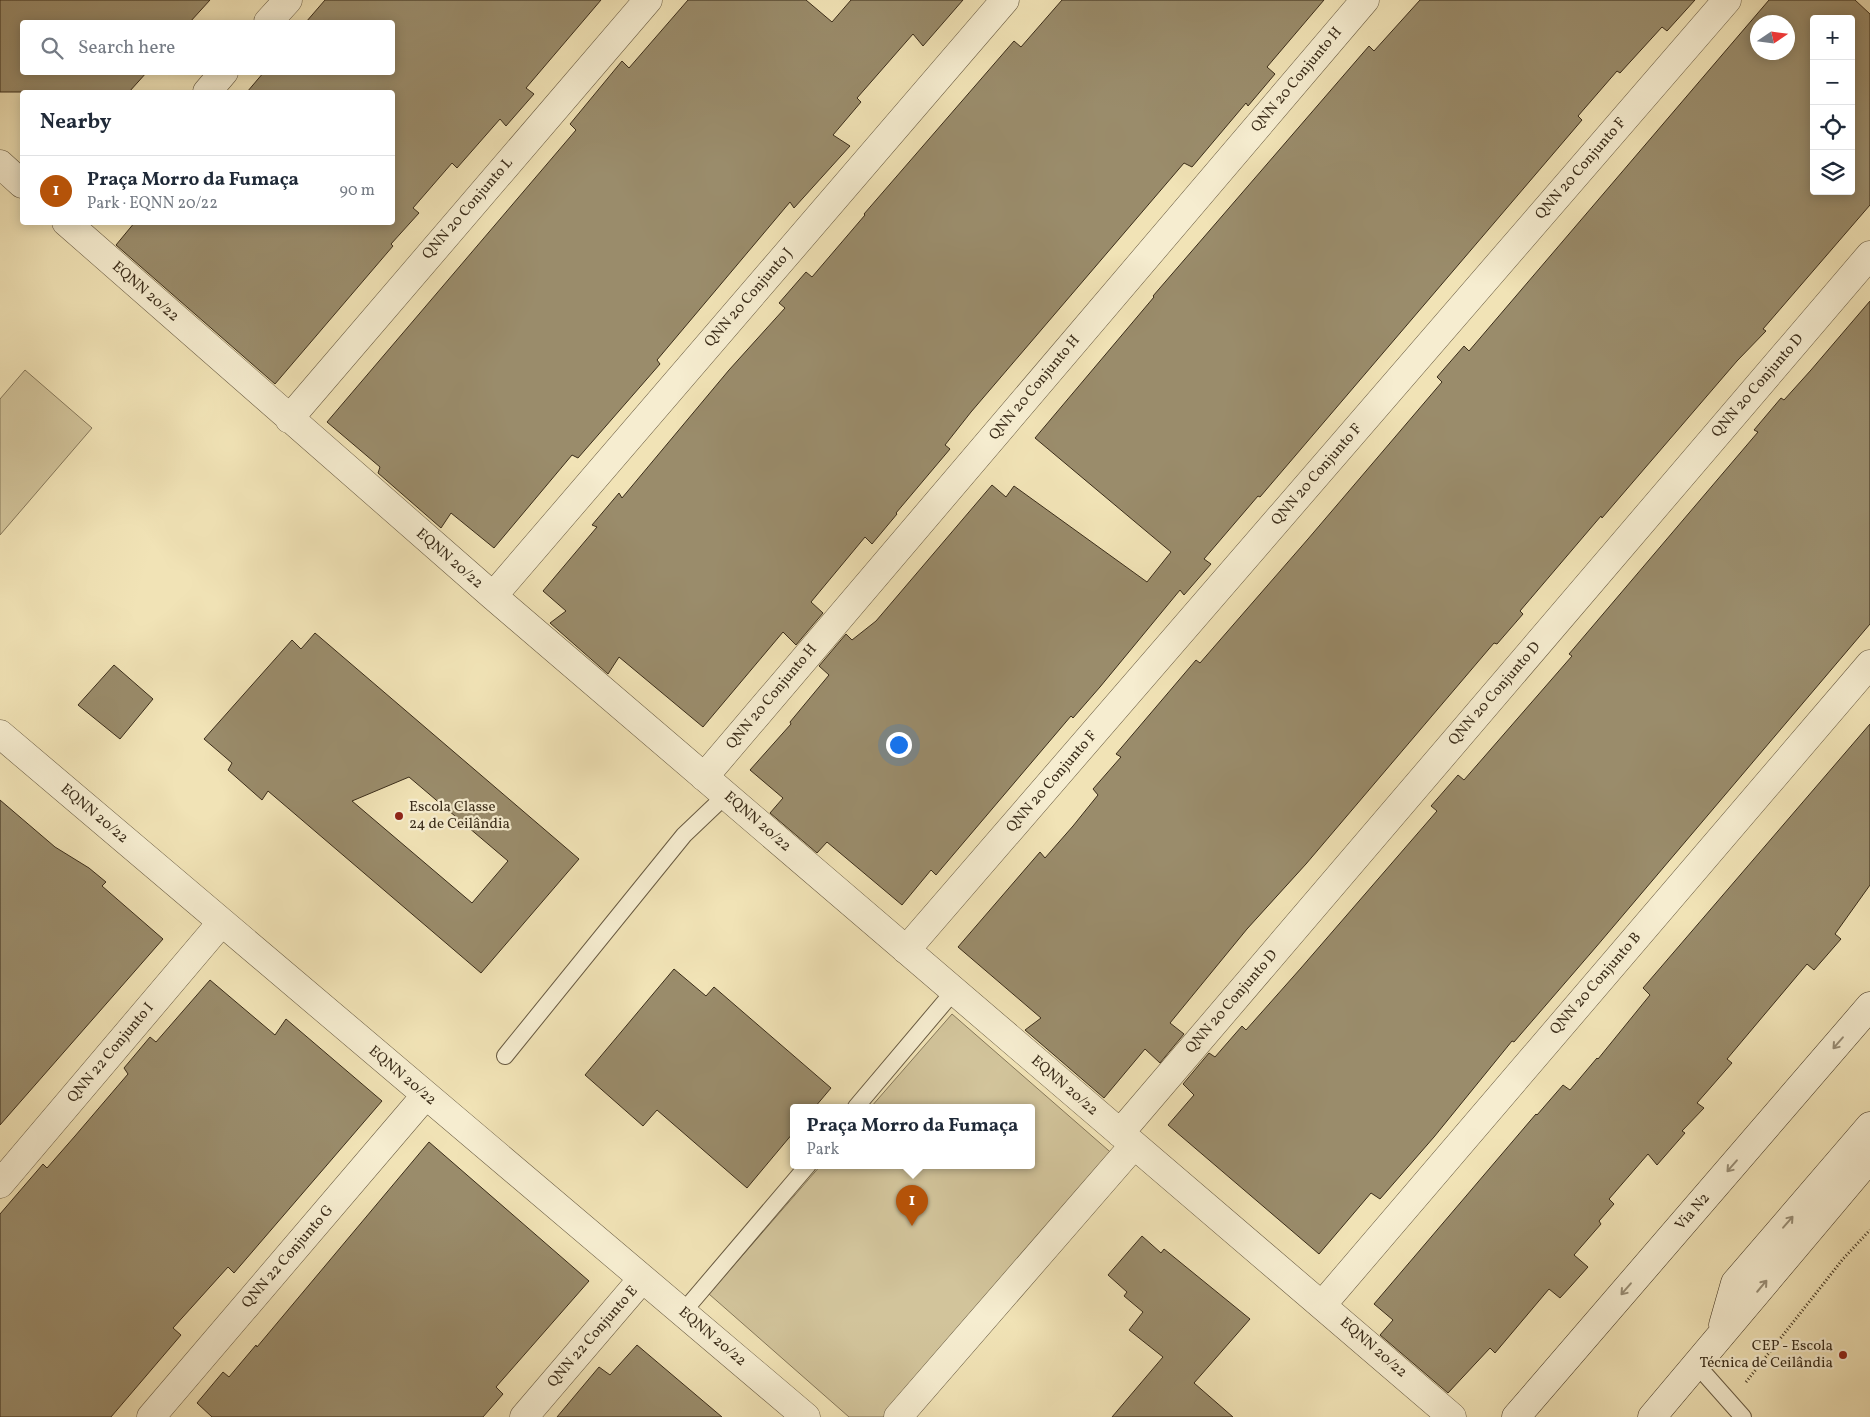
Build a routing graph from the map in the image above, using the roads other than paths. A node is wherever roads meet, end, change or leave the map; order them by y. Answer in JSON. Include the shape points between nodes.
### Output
{"nodes":[{"id":1,"x":288,"y":0,"type":"edge"},
{"id":2,"x":648,"y":0,"type":"edge"},
{"id":3,"x":1005,"y":0,"type":"edge"},
{"id":4,"x":1365,"y":0,"type":"edge"},
{"id":5,"x":1727,"y":0,"type":"edge"},
{"id":6,"x":270,"y":20,"type":"edge"},
{"id":7,"x":221,"y":75,"type":"edge"},
{"id":8,"x":209,"y":90,"type":"edge"},
{"id":9,"x":0,"y":164,"type":"edge"},
{"id":10,"x":20,"y":182,"type":"edge"},
{"id":11,"x":80,"y":227,"type":"edge"},
{"id":12,"x":1870,"y":255,"type":"edge"},
{"id":13,"x":289,"y":419,"type":"junction"},
{"id":14,"x":493,"y":596,"type":"junction"},
{"id":15,"x":1870,"y":664,"type":"edge"},
{"id":16,"x":3,"y":743,"type":"edge"},
{"id":17,"x":704,"y":776,"type":"junction"},
{"id":18,"x":726,"y":795,"type":"junction"},
{"id":19,"x":221,"y":923,"type":"junction"},
{"id":20,"x":906,"y":950,"type":"junction"},
{"id":21,"x":954,"y":991,"type":"junction"},
{"id":22,"x":1866,"y":1015,"type":"edge"},
{"id":23,"x":505,"y":1056,"type":"dead end"},
{"id":24,"x":425,"y":1096,"type":"junction"},
{"id":25,"x":859,"y":1104,"type":"edge"},
{"id":26,"x":1870,"y":1126,"type":"edge"},
{"id":27,"x":1127,"y":1139,"type":"junction"},
{"id":28,"x":1870,"y":1158,"type":"edge"},
{"id":29,"x":805,"y":1169,"type":"edge"},
{"id":30,"x":0,"y":1184,"type":"edge"},
{"id":31,"x":642,"y":1279,"type":"junction"},
{"id":32,"x":1322,"y":1305,"type":"junction"},
{"id":33,"x":684,"y":1312,"type":"junction"},
{"id":34,"x":1719,"y":1336,"type":"junction"},
{"id":35,"x":1696,"y":1364,"type":"junction"},
{"id":36,"x":150,"y":1417,"type":"edge"},
{"id":37,"x":524,"y":1417,"type":"edge"},
{"id":38,"x":806,"y":1417,"type":"edge"},
{"id":39,"x":898,"y":1417,"type":"edge"},
{"id":40,"x":1452,"y":1417,"type":"edge"},
{"id":41,"x":1516,"y":1417,"type":"edge"},
{"id":42,"x":1652,"y":1417,"type":"edge"},
{"id":43,"x":1743,"y":1417,"type":"edge"}],
"edges":[{"from":1,"to":6,"type":"street"},
{"from":2,"to":13,"type":"street","name":"QNN 20 Conjunto L"},
{"from":3,"to":14,"type":"street","name":"QNN 20 Conjunto J"},
{"from":4,"to":17,"type":"street","name":"QNN 20 Conjunto H"},
{"from":5,"to":20,"type":"street","name":"QNN 20 Conjunto F"},
{"from":7,"to":8,"type":"street"},
{"from":9,"to":10,"type":"street"},
{"from":11,"to":13,"type":"street","name":"EQNN 20/22"},
{"from":12,"to":27,"type":"street","name":"QNN 20 Conjunto D"},
{"from":13,"to":14,"type":"street","name":"EQNN 20/22"},
{"from":14,"to":17,"type":"street","name":"EQNN 20/22"},
{"from":15,"to":32,"type":"street","name":"QNN 20 Conjunto B"},
{"from":16,"to":19,"type":"street","name":"EQNN 20/22"},
{"from":17,"to":18,"type":"street","name":"EQNN 20/22"},
{"from":18,"to":20,"type":"street","name":"EQNN 20/22"},
{"from":18,"to":23,"type":"lane","via":[[684,835]]},
{"from":19,"to":24,"type":"street","name":"EQNN 20/22"},
{"from":19,"to":30,"type":"street","name":"QNN 22 Conjunto I"},
{"from":20,"to":21,"type":"street","name":"EQNN 20/22"},
{"from":21,"to":25,"type":"lane"},
{"from":21,"to":27,"type":"street","name":"EQNN 20/22"},
{"from":22,"to":41,"type":"street","name":"Via N2","one_way":true},
{"from":24,"to":31,"type":"street","name":"EQNN 20/22"},
{"from":24,"to":36,"type":"street","name":"QNN 22 Conjunto G"},
{"from":34,"to":26,"type":"street","one_way":true,"via":[[1735,1283]]},
{"from":27,"to":32,"type":"street","name":"EQNN 20/22"},
{"from":27,"to":39,"type":"street","name":"QNN 20 Conjunto D"},
{"from":34,"to":28,"type":"street","one_way":true},
{"from":29,"to":33,"type":"lane"},
{"from":31,"to":33,"type":"street","name":"EQNN 20/22"},
{"from":31,"to":37,"type":"street","name":"QNN 22 Conjunto E"},
{"from":32,"to":40,"type":"street","name":"EQNN 20/22"},
{"from":33,"to":38,"type":"street","name":"EQNN 20/22"},
{"from":34,"to":35,"type":"street"},
{"from":35,"to":42,"type":"street"},
{"from":35,"to":43,"type":"lane"}]}
